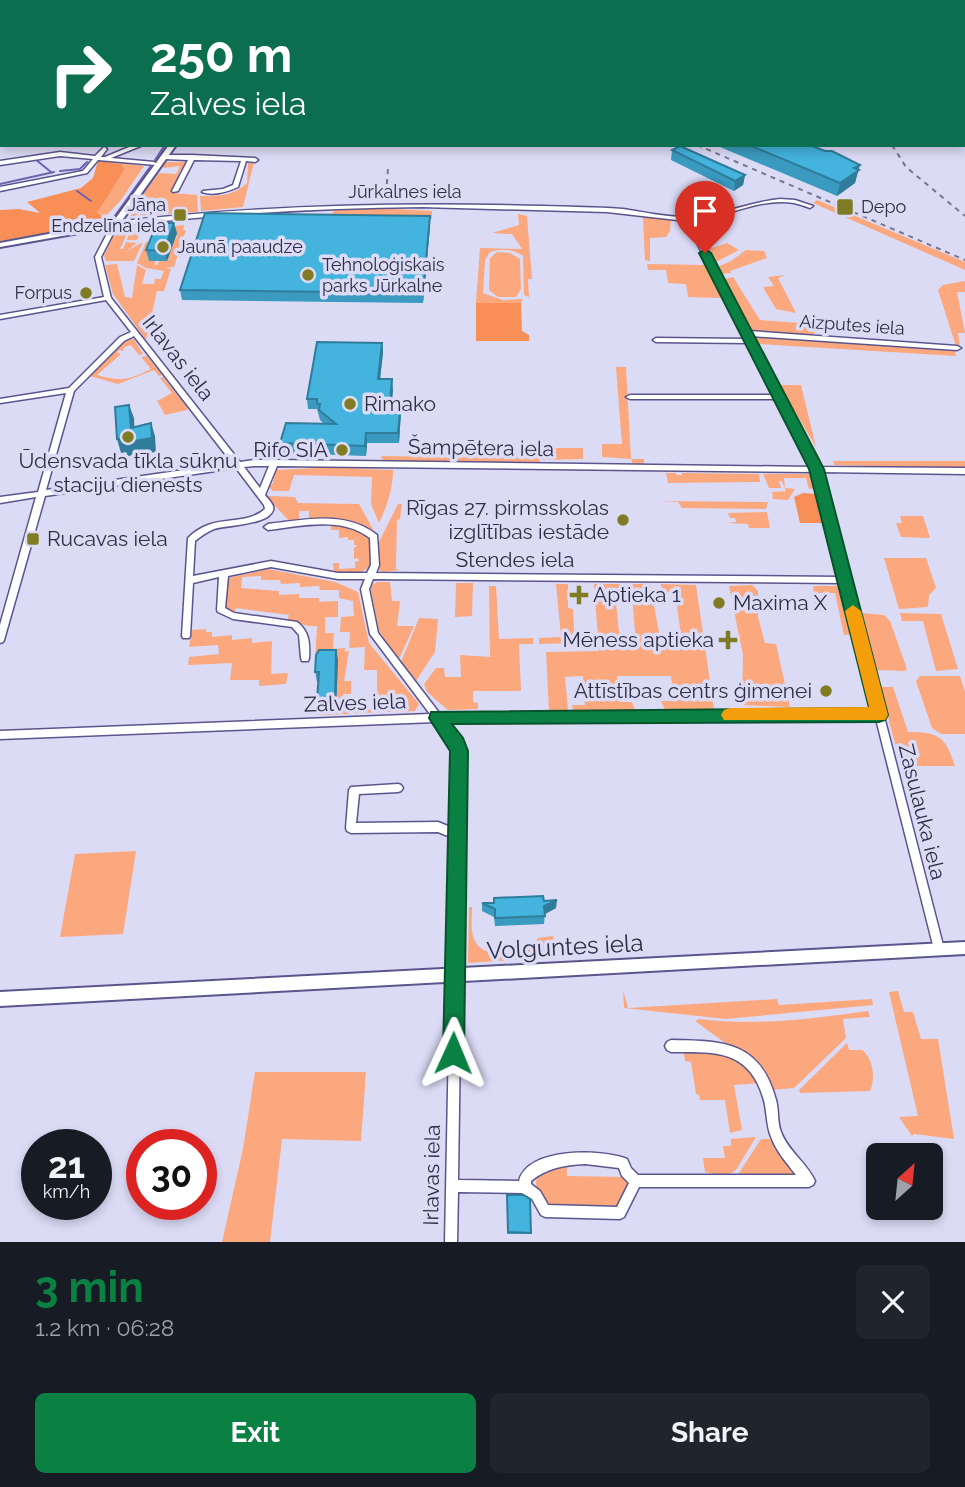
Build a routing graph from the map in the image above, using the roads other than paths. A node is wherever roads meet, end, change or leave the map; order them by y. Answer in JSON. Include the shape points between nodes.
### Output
{"nodes":[{"id":1,"x":135,"y":147,"type":"edge"},
{"id":2,"x":171,"y":147,"type":"edge"},
{"id":3,"x":104,"y":149,"type":"dead end"},
{"id":4,"x":96,"y":157,"type":"junction"},
{"id":5,"x":192,"y":157,"type":"junction"},
{"id":6,"x":107,"y":158,"type":"junction"},
{"id":7,"x":244,"y":160,"type":"junction"},
{"id":8,"x":255,"y":160,"type":"dead end"},
{"id":9,"x":159,"y":162,"type":"junction"},
{"id":10,"x":0,"y":163,"type":"edge"},
{"id":11,"x":0,"y":189,"type":"edge"},
{"id":12,"x":175,"y":191,"type":"dead end"},
{"id":13,"x":205,"y":192,"type":"dead end"},
{"id":14,"x":810,"y":206,"type":"dead end"},
{"id":15,"x":688,"y":219,"type":"junction"},
{"id":16,"x":115,"y":224,"type":"junction"},
{"id":17,"x":0,"y":245,"type":"edge"},
{"id":18,"x":108,"y":298,"type":"junction"},
{"id":19,"x":0,"y":317,"type":"edge"},
{"id":20,"x":134,"y":333,"type":"junction"},
{"id":21,"x":747,"y":337,"type":"junction"},
{"id":22,"x":656,"y":340,"type":"dead end"},
{"id":23,"x":957,"y":348,"type":"dead end"},
{"id":24,"x":71,"y":390,"type":"junction"},
{"id":25,"x":630,"y":397,"type":"dead end"},
{"id":26,"x":779,"y":397,"type":"junction"},
{"id":27,"x":0,"y":401,"type":"edge"},
{"id":28,"x":274,"y":463,"type":"junction"},
{"id":29,"x":238,"y":464,"type":"junction"},
{"id":30,"x":817,"y":469,"type":"junction"},
{"id":31,"x":965,"y":471,"type":"edge"},
{"id":32,"x":40,"y":494,"type":"junction"},
{"id":33,"x":262,"y":494,"type":"junction"},
{"id":34,"x":0,"y":500,"type":"edge"},
{"id":35,"x":268,"y":527,"type":"dead end"},
{"id":36,"x":224,"y":574,"type":"junction"},
{"id":37,"x":338,"y":576,"type":"junction"},
{"id":38,"x":371,"y":576,"type":"junction"},
{"id":39,"x":190,"y":580,"type":"junction"},
{"id":40,"x":844,"y":580,"type":"junction"},
{"id":41,"x":365,"y":589,"type":"junction"},
{"id":42,"x":186,"y":636,"type":"dead end"},
{"id":43,"x":0,"y":640,"type":"edge"},
{"id":44,"x":305,"y":658,"type":"dead end"},
{"id":45,"x":879,"y":715,"type":"junction"},
{"id":46,"x":437,"y":718,"type":"junction"},
{"id":47,"x":0,"y":735,"type":"edge"},
{"id":48,"x":398,"y":788,"type":"dead end"},
{"id":49,"x":457,"y":821,"type":"junction"},
{"id":50,"x":438,"y":827,"type":"junction"},
{"id":51,"x":457,"y":835,"type":"junction"},
{"id":52,"x":965,"y":948,"type":"edge"},
{"id":53,"x":939,"y":949,"type":"junction"},
{"id":54,"x":454,"y":976,"type":"junction"},
{"id":55,"x":0,"y":999,"type":"edge"},
{"id":56,"x":671,"y":1046,"type":"dead end"},
{"id":57,"x":636,"y":1181,"type":"junction"},
{"id":58,"x":451,"y":1186,"type":"junction"},
{"id":59,"x":524,"y":1187,"type":"junction"},
{"id":60,"x":450,"y":1242,"type":"edge"}],
"edges":[{"from":1,"to":6,"type":"street"},
{"from":2,"to":9,"type":"street"},
{"from":3,"to":4,"type":"street"},
{"from":4,"to":6,"type":"street"},
{"from":4,"to":10,"type":"street","via":[[48,154]]},
{"from":4,"to":11,"type":"street","via":[[85,172]]},
{"from":5,"to":7,"type":"street"},
{"from":5,"to":9,"type":"street"},
{"from":5,"to":12,"type":"street"},
{"from":6,"to":9,"type":"street"},
{"from":7,"to":8,"type":"street"},
{"from":7,"to":13,"type":"street","via":[[236,186]]},
{"from":9,"to":16,"type":"street"},
{"from":14,"to":15,"type":"street","name":"Jūrkalnes iela","via":[[790,199]]},
{"from":15,"to":16,"type":"street","name":"Jūrkalnes iela","via":[[612,210],[384,206],[247,211]]},
{"from":15,"to":21,"type":"street","name":"Zasulauka iela"},
{"from":16,"to":17,"type":"street","name":"Jūrkalnes iela"},
{"from":16,"to":18,"type":"street","name":"Irlavas iela","via":[[98,257]]},
{"from":18,"to":19,"type":"street"},
{"from":18,"to":20,"type":"street","name":"Irlavas iela"},
{"from":20,"to":24,"type":"street","via":[[122,339]]},
{"from":20,"to":29,"type":"street","name":"Irlavas iela"},
{"from":21,"to":22,"type":"street","name":"Aizputes iela"},
{"from":21,"to":23,"type":"street","name":"Aizputes iela"},
{"from":21,"to":26,"type":"street","name":"Zasulauka iela"},
{"from":24,"to":27,"type":"street"},
{"from":24,"to":32,"type":"street"},
{"from":25,"to":26,"type":"street"},
{"from":26,"to":30,"type":"street","name":"Zasulauka iela"},
{"from":28,"to":29,"type":"street","name":"Šampētera iela"},
{"from":28,"to":30,"type":"street","name":"Šampētera iela"},
{"from":28,"to":33,"type":"street"},
{"from":29,"to":32,"type":"street","name":"Šampētera iela"},
{"from":29,"to":33,"type":"street","name":"Irlavas iela"},
{"from":30,"to":31,"type":"street","name":"Šampētera iela"},
{"from":30,"to":40,"type":"street","name":"Zasulauka iela"},
{"from":32,"to":34,"type":"street","name":"Šampētera iela"},
{"from":32,"to":43,"type":"street"},
{"from":33,"to":39,"type":"street","name":"Irlavas iela","via":[[269,510],[260,518],[218,523],[193,537]]},
{"from":35,"to":38,"type":"street","via":[[346,522],[366,529],[375,543]]},
{"from":36,"to":37,"type":"street","name":"Stendes iela","via":[[271,564]]},
{"from":36,"to":39,"type":"street","name":"Stendes iela"},
{"from":36,"to":44,"type":"street","via":[[221,610],[233,616],[294,624],[304,637]]},
{"from":37,"to":38,"type":"street","name":"Stendes iela"},
{"from":37,"to":41,"type":"street"},
{"from":38,"to":40,"type":"street","name":"Stendes iela"},
{"from":38,"to":41,"type":"street"},
{"from":39,"to":42,"type":"street"},
{"from":40,"to":45,"type":"street","name":"Zasulauka iela"},
{"from":41,"to":46,"type":"street","name":"Irlavas iela","via":[[375,638]]},
{"from":45,"to":46,"type":"street","name":"Zalves iela"},
{"from":45,"to":53,"type":"street","name":"Zasulauka iela"},
{"from":46,"to":47,"type":"street","name":"Zalves iela"},
{"from":46,"to":49,"type":"street","name":"Irlavas iela","via":[[458,747]]},
{"from":48,"to":50,"type":"street","via":[[354,790],[351,828]]},
{"from":49,"to":50,"type":"street"},
{"from":49,"to":51,"type":"street","name":"Irlavas iela"},
{"from":50,"to":51,"type":"street"},
{"from":51,"to":54,"type":"street","name":"Irlavas iela"},
{"from":52,"to":53,"type":"street","name":"Volguntes iela"},
{"from":53,"to":54,"type":"street","name":"Volguntes iela"},
{"from":54,"to":55,"type":"street","name":"Volguntes iela"},
{"from":54,"to":58,"type":"street","name":"Irlavas iela"},
{"from":56,"to":57,"type":"street","via":[[730,1048],[748,1062],[766,1087],[776,1134],[809,1181]]},
{"from":57,"to":59,"type":"street","via":[[622,1163],[565,1159],[531,1172]]},
{"from":57,"to":59,"type":"street","via":[[620,1213],[545,1211],[536,1195]]},
{"from":58,"to":59,"type":"street"},
{"from":58,"to":60,"type":"street","name":"Irlavas iela"}]}
